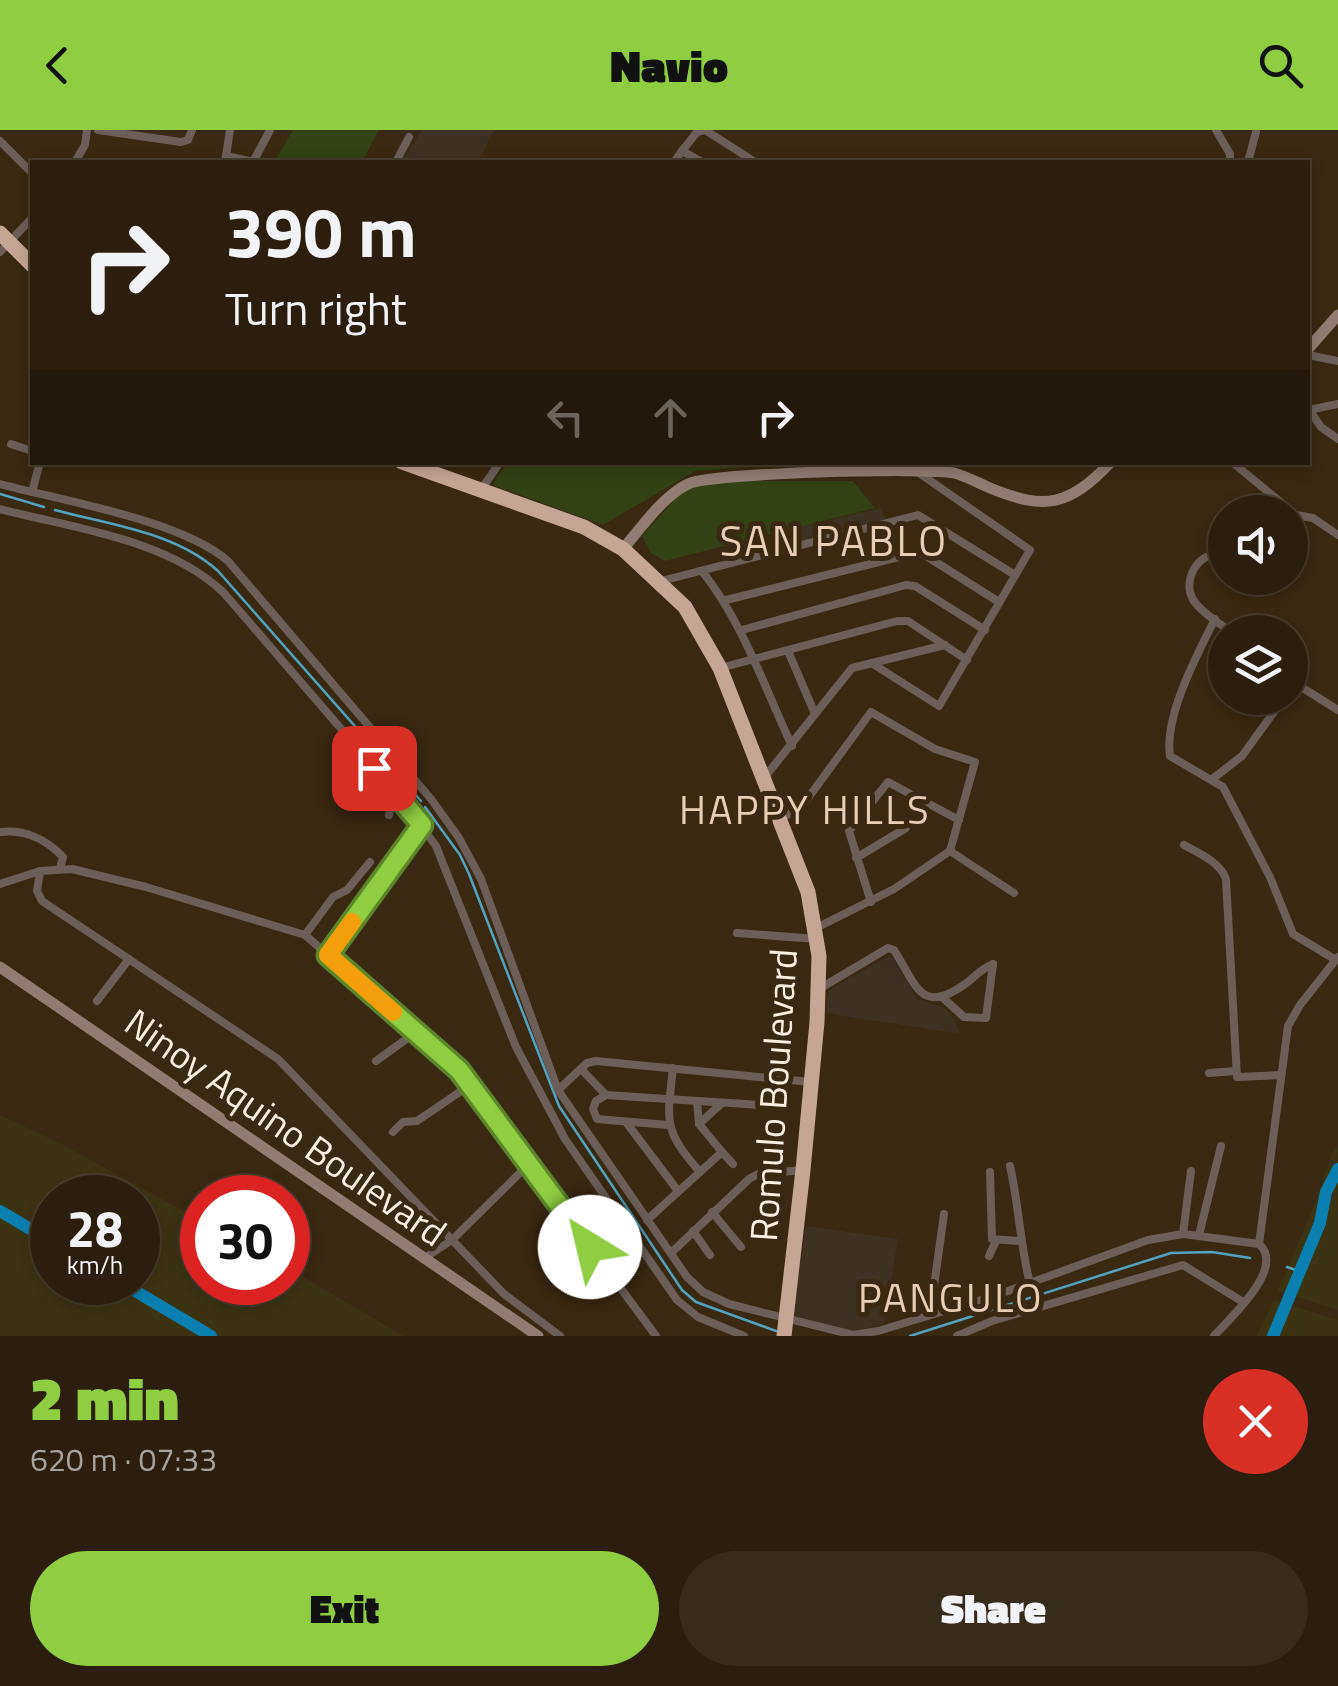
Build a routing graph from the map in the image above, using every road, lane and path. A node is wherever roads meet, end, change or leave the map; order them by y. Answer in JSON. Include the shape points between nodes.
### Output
{"nodes":[{"id":1,"x":88,"y":130,"type":"edge"},
{"id":2,"x":98,"y":130,"type":"edge"},
{"id":3,"x":192,"y":130,"type":"edge"},
{"id":4,"x":230,"y":130,"type":"edge"},
{"id":5,"x":270,"y":130,"type":"edge"},
{"id":6,"x":1216,"y":130,"type":"edge"},
{"id":7,"x":1256,"y":132,"type":"dead end"},
{"id":8,"x":409,"y":137,"type":"dead end"},
{"id":9,"x":0,"y":141,"type":"edge"},
{"id":10,"x":682,"y":151,"type":"junction"},
{"id":11,"x":226,"y":159,"type":"edge"},
{"id":12,"x":76,"y":160,"type":"edge"},
{"id":13,"x":254,"y":160,"type":"edge"},
{"id":14,"x":397,"y":160,"type":"edge"},
{"id":15,"x":675,"y":160,"type":"edge"},
{"id":16,"x":698,"y":160,"type":"edge"},
{"id":17,"x":752,"y":160,"type":"edge"},
{"id":18,"x":1230,"y":160,"type":"edge"},
{"id":19,"x":1249,"y":160,"type":"edge"},
{"id":20,"x":30,"y":171,"type":"edge"},
{"id":21,"x":30,"y":220,"type":"edge"},
{"id":22,"x":3,"y":243,"type":"edge"},
{"id":23,"x":30,"y":263,"type":"edge"},
{"id":24,"x":1338,"y":316,"type":"edge"},
{"id":25,"x":1310,"y":350,"type":"edge"},
{"id":26,"x":1310,"y":353,"type":"edge"},
{"id":27,"x":1338,"y":361,"type":"edge"},
{"id":28,"x":1338,"y":404,"type":"edge"},
{"id":29,"x":1310,"y":409,"type":"edge"},
{"id":30,"x":1310,"y":410,"type":"edge"},
{"id":31,"x":1338,"y":439,"type":"edge"},
{"id":32,"x":10,"y":444,"type":"dead end"},
{"id":33,"x":30,"y":451,"type":"edge"},
{"id":34,"x":39,"y":465,"type":"edge"},
{"id":35,"x":411,"y":465,"type":"edge"},
{"id":36,"x":498,"y":465,"type":"edge"},
{"id":37,"x":904,"y":465,"type":"edge"},
{"id":38,"x":1108,"y":465,"type":"edge"},
{"id":39,"x":1236,"y":465,"type":"edge"},
{"id":40,"x":751,"y":469,"type":"edge"},
{"id":41,"x":916,"y":472,"type":"junction"},
{"id":42,"x":0,"y":484,"type":"edge"},
{"id":43,"x":482,"y":490,"type":"junction"},
{"id":44,"x":32,"y":492,"type":"junction"},
{"id":45,"x":1273,"y":495,"type":"edge"},
{"id":46,"x":0,"y":509,"type":"edge"},
{"id":47,"x":48,"y":509,"type":"junction"},
{"id":48,"x":1308,"y":517,"type":"edge"},
{"id":49,"x":1338,"y":535,"type":"edge"},
{"id":50,"x":623,"y":548,"type":"junction"},
{"id":51,"x":1208,"y":554,"type":"edge"},
{"id":52,"x":702,"y":571,"type":"junction"},
{"id":53,"x":1015,"y":574,"type":"junction"},
{"id":54,"x":661,"y":581,"type":"junction"},
{"id":55,"x":726,"y":600,"type":"junction"},
{"id":56,"x":999,"y":602,"type":"junction"},
{"id":57,"x":1209,"y":615,"type":"edge"},
{"id":58,"x":742,"y":630,"type":"junction"},
{"id":59,"x":985,"y":630,"type":"junction"},
{"id":60,"x":1208,"y":636,"type":"edge"},
{"id":61,"x":945,"y":645,"type":"junction"},
{"id":62,"x":788,"y":651,"type":"junction"},
{"id":63,"x":752,"y":659,"type":"junction"},
{"id":64,"x":967,"y":660,"type":"junction"},
{"id":65,"x":874,"y":664,"type":"junction"},
{"id":66,"x":720,"y":668,"type":"junction"},
{"id":67,"x":1308,"y":693,"type":"edge"},
{"id":68,"x":1338,"y":710,"type":"edge"},
{"id":69,"x":815,"y":714,"type":"junction"},
{"id":70,"x":1272,"y":715,"type":"edge"},
{"id":71,"x":792,"y":746,"type":"junction"},
{"id":72,"x":764,"y":778,"type":"junction"},
{"id":73,"x":1211,"y":780,"type":"junction"},
{"id":74,"x":400,"y":797,"type":"junction"},
{"id":75,"x":431,"y":799,"type":"junction"},
{"id":76,"x":410,"y":810,"type":"junction"},
{"id":77,"x":388,"y":815,"type":"dead end"},
{"id":78,"x":781,"y":819,"type":"junction"},
{"id":79,"x":959,"y":820,"type":"junction"},
{"id":80,"x":422,"y":825,"type":"junction"},
{"id":81,"x":906,"y":828,"type":"dead end"},
{"id":82,"x":0,"y":832,"type":"edge"},
{"id":83,"x":1184,"y":846,"type":"dead end"},
{"id":84,"x":950,"y":851,"type":"junction"},
{"id":85,"x":856,"y":858,"type":"junction"},
{"id":86,"x":370,"y":862,"type":"dead end"},
{"id":87,"x":60,"y":868,"type":"junction"},
{"id":88,"x":40,"y":872,"type":"junction"},
{"id":89,"x":0,"y":884,"type":"edge"},
{"id":90,"x":1014,"y":893,"type":"dead end"},
{"id":91,"x":870,"y":902,"type":"junction"},
{"id":92,"x":737,"y":933,"type":"dead end"},
{"id":93,"x":817,"y":934,"type":"junction"},
{"id":94,"x":305,"y":935,"type":"junction"},
{"id":95,"x":328,"y":955,"type":"junction"},
{"id":96,"x":129,"y":959,"type":"junction"},
{"id":97,"x":1337,"y":959,"type":"edge"},
{"id":98,"x":0,"y":967,"type":"edge"},
{"id":99,"x":819,"y":989,"type":"junction"},
{"id":100,"x":943,"y":998,"type":"junction"},
{"id":101,"x":97,"y":1001,"type":"dead end"},
{"id":102,"x":416,"y":1032,"type":"junction"},
{"id":103,"x":376,"y":1060,"type":"dead end"},
{"id":104,"x":581,"y":1068,"type":"junction"},
{"id":105,"x":674,"y":1068,"type":"junction"},
{"id":106,"x":1209,"y":1073,"type":"dead end"},
{"id":107,"x":1236,"y":1074,"type":"junction"},
{"id":108,"x":1281,"y":1075,"type":"junction"},
{"id":109,"x":786,"y":1079,"type":"junction"},
{"id":110,"x":811,"y":1082,"type":"junction"},
{"id":111,"x":470,"y":1085,"type":"junction"},
{"id":112,"x":558,"y":1090,"type":"junction"},
{"id":113,"x":1237,"y":1090,"type":"dead end"},
{"id":114,"x":606,"y":1095,"type":"junction"},
{"id":115,"x":670,"y":1099,"type":"junction"},
{"id":116,"x":697,"y":1101,"type":"junction"},
{"id":117,"x":722,"y":1103,"type":"junction"},
{"id":118,"x":626,"y":1122,"type":"junction"},
{"id":119,"x":699,"y":1124,"type":"junction"},
{"id":120,"x":668,"y":1125,"type":"junction"},
{"id":121,"x":393,"y":1132,"type":"dead end"},
{"id":122,"x":1221,"y":1146,"type":"dead end"},
{"id":123,"x":722,"y":1152,"type":"junction"},
{"id":124,"x":529,"y":1164,"type":"junction"},
{"id":125,"x":733,"y":1164,"type":"dead end"},
{"id":126,"x":1010,"y":1166,"type":"dead end"},
{"id":127,"x":803,"y":1170,"type":"junction"},
{"id":128,"x":1191,"y":1170,"type":"dead end"},
{"id":129,"x":700,"y":1172,"type":"junction"},
{"id":130,"x":990,"y":1172,"type":"dead end"},
{"id":131,"x":678,"y":1191,"type":"junction"},
{"id":132,"x":712,"y":1212,"type":"junction"},
{"id":133,"x":944,"y":1214,"type":"dead end"},
{"id":134,"x":646,"y":1220,"type":"junction"},
{"id":135,"x":692,"y":1231,"type":"junction"},
{"id":136,"x":1183,"y":1234,"type":"junction"},
{"id":137,"x":1199,"y":1236,"type":"junction"},
{"id":138,"x":452,"y":1240,"type":"junction"},
{"id":139,"x":996,"y":1241,"type":"junction"},
{"id":140,"x":1019,"y":1241,"type":"junction"},
{"id":141,"x":1259,"y":1244,"type":"junction"},
{"id":142,"x":741,"y":1247,"type":"dead end"},
{"id":143,"x":670,"y":1253,"type":"junction"},
{"id":144,"x":710,"y":1255,"type":"dead end"},
{"id":145,"x":989,"y":1256,"type":"dead end"},
{"id":146,"x":424,"y":1259,"type":"junction"},
{"id":147,"x":1030,"y":1284,"type":"junction"},
{"id":148,"x":1243,"y":1302,"type":"junction"},
{"id":149,"x":930,"y":1316,"type":"junction"},
{"id":150,"x":786,"y":1328,"type":"edge"},
{"id":151,"x":538,"y":1336,"type":"edge"},
{"id":152,"x":560,"y":1336,"type":"edge"},
{"id":153,"x":656,"y":1336,"type":"edge"},
{"id":154,"x":744,"y":1336,"type":"edge"},
{"id":155,"x":958,"y":1336,"type":"edge"},
{"id":156,"x":1214,"y":1336,"type":"edge"}],
"edges":[{"from":1,"to":12,"type":"street"},
{"from":2,"to":3,"type":"street","via":[[181,142]]},
{"from":4,"to":11,"type":"street"},
{"from":5,"to":13,"type":"street"},
{"from":6,"to":18,"type":"street"},
{"from":7,"to":19,"type":"street"},
{"from":8,"to":14,"type":"street"},
{"from":9,"to":20,"type":"street"},
{"from":10,"to":15,"type":"street"},
{"from":10,"to":16,"type":"street"},
{"from":10,"to":17,"type":"street","via":[[705,130]]},
{"from":21,"to":22,"type":"street"},
{"from":22,"to":23,"type":"highway"},
{"from":24,"to":25,"type":"main road"},
{"from":26,"to":27,"type":"street"},
{"from":28,"to":29,"type":"street"},
{"from":30,"to":31,"type":"street"},
{"from":32,"to":33,"type":"street"},
{"from":34,"to":44,"type":"street"},
{"from":35,"to":43,"type":"highway","name":"Romulo Boulevard"},
{"from":36,"to":43,"type":"street"},
{"from":37,"to":41,"type":"street"},
{"from":38,"to":41,"type":"main road","via":[[1068,499],[1049,503],[1028,502],[954,474]]},
{"from":39,"to":45,"type":"street"},
{"from":40,"to":41,"type":"main road"},
{"from":40,"to":50,"type":"main road","via":[[687,484]]},
{"from":41,"to":53,"type":"street","via":[[1028,546]]},
{"from":42,"to":44,"type":"street"},
{"from":43,"to":50,"type":"highway","name":"Romulo Boulevard"},
{"from":44,"to":47,"type":"street"},
{"from":46,"to":47,"type":"street"},
{"from":47,"to":74,"type":"street","via":[[206,576]]},
{"from":47,"to":75,"type":"street","via":[[170,530],[213,548]]},
{"from":48,"to":49,"type":"street"},
{"from":50,"to":54,"type":"highway","name":"Romulo Boulevard"},
{"from":51,"to":57,"type":"street","via":[[1190,578],[1190,592]]},
{"from":52,"to":53,"type":"street","via":[[918,516]]},
{"from":52,"to":54,"type":"street"},
{"from":52,"to":55,"type":"street"},
{"from":53,"to":56,"type":"street"},
{"from":54,"to":66,"type":"highway","name":"Romulo Boulevard"},
{"from":55,"to":56,"type":"street","via":[[923,554]]},
{"from":55,"to":58,"type":"street"},
{"from":56,"to":59,"type":"street"},
{"from":58,"to":59,"type":"street","via":[[906,585]]},
{"from":58,"to":63,"type":"street"},
{"from":59,"to":64,"type":"street"},
{"from":60,"to":73,"type":"street","via":[[1168,746],[1175,760]]},
{"from":61,"to":62,"type":"street","via":[[908,621]]},
{"from":61,"to":64,"type":"street"},
{"from":61,"to":65,"type":"street"},
{"from":62,"to":63,"type":"street"},
{"from":62,"to":69,"type":"street"},
{"from":63,"to":66,"type":"street"},
{"from":63,"to":71,"type":"street"},
{"from":64,"to":65,"type":"street","via":[[939,706]]},
{"from":65,"to":69,"type":"street","via":[[846,673]]},
{"from":66,"to":72,"type":"highway","name":"Romulo Boulevard"},
{"from":67,"to":68,"type":"street"},
{"from":69,"to":71,"type":"street"},
{"from":70,"to":73,"type":"street","via":[[1242,756]]},
{"from":71,"to":72,"type":"street"},
{"from":72,"to":78,"type":"highway","name":"Romulo Boulevard"},
{"from":73,"to":97,"type":"street","via":[[1223,787],[1294,934]]},
{"from":74,"to":76,"type":"street"},
{"from":74,"to":77,"type":"street"},
{"from":75,"to":76,"type":"street"},
{"from":75,"to":112,"type":"street","via":[[481,879]]},
{"from":76,"to":80,"type":"street"},
{"from":78,"to":79,"type":"street","via":[[802,805],[871,712],[974,762]]},
{"from":78,"to":93,"type":"highway","name":"Romulo Boulevard"},
{"from":79,"to":84,"type":"street"},
{"from":79,"to":85,"type":"street","via":[[888,782],[849,831]]},
{"from":80,"to":95,"type":"street"},
{"from":80,"to":154,"type":"street","via":[[516,1047],[565,1140],[676,1300]]},
{"from":81,"to":85,"type":"street"},
{"from":82,"to":87,"type":"street","via":[[30,833],[57,851]]},
{"from":83,"to":107,"type":"street","via":[[1223,870],[1226,879]]},
{"from":84,"to":90,"type":"street"},
{"from":84,"to":91,"type":"street"},
{"from":85,"to":91,"type":"street"},
{"from":86,"to":94,"type":"street"},
{"from":87,"to":88,"type":"street"},
{"from":87,"to":94,"type":"street"},
{"from":88,"to":89,"type":"street"},
{"from":88,"to":96,"type":"street","via":[[42,901]]},
{"from":91,"to":93,"type":"street"},
{"from":92,"to":93,"type":"street"},
{"from":93,"to":99,"type":"highway","name":"Romulo Boulevard"},
{"from":94,"to":95,"type":"street"},
{"from":95,"to":102,"type":"street"},
{"from":96,"to":101,"type":"street"},
{"from":96,"to":138,"type":"street","via":[[278,1059]]},
{"from":97,"to":108,"type":"street","via":[[1288,1026]]},
{"from":98,"to":146,"type":"main road","name":"Ninoy Aquino Boulevard"},
{"from":99,"to":100,"type":"street","via":[[888,948],[921,994]]},
{"from":99,"to":110,"type":"highway","name":"Romulo Boulevard"},
{"from":100,"to":100,"type":"street","via":[[964,1017],[986,1018],[994,966]]},
{"from":102,"to":103,"type":"street"},
{"from":102,"to":111,"type":"street"},
{"from":104,"to":105,"type":"street","via":[[596,1061]]},
{"from":104,"to":112,"type":"street"},
{"from":104,"to":114,"type":"street"},
{"from":105,"to":109,"type":"street"},
{"from":105,"to":115,"type":"street"},
{"from":106,"to":107,"type":"street"},
{"from":107,"to":108,"type":"street"},
{"from":107,"to":113,"type":"street"},
{"from":108,"to":141,"type":"street"},
{"from":109,"to":110,"type":"street"},
{"from":109,"to":117,"type":"street","via":[[777,1106]]},
{"from":110,"to":127,"type":"highway","name":"Romulo Boulevard"},
{"from":111,"to":121,"type":"street"},
{"from":111,"to":124,"type":"street"},
{"from":112,"to":134,"type":"street"},
{"from":114,"to":115,"type":"street"},
{"from":114,"to":118,"type":"street","via":[[596,1101],[593,1115]]},
{"from":115,"to":116,"type":"street"},
{"from":115,"to":120,"type":"street"},
{"from":116,"to":117,"type":"street"},
{"from":116,"to":119,"type":"street"},
{"from":117,"to":119,"type":"street"},
{"from":118,"to":120,"type":"street"},
{"from":118,"to":131,"type":"street"},
{"from":119,"to":123,"type":"street"},
{"from":120,"to":129,"type":"street"},
{"from":122,"to":137,"type":"street"},
{"from":123,"to":125,"type":"street"},
{"from":123,"to":129,"type":"street"},
{"from":124,"to":138,"type":"street"},
{"from":124,"to":153,"type":"street"},
{"from":126,"to":140,"type":"street"},
{"from":127,"to":132,"type":"street","via":[[758,1174]]},
{"from":127,"to":150,"type":"highway","name":"Romulo Boulevard"},
{"from":128,"to":136,"type":"street"},
{"from":129,"to":131,"type":"street"},
{"from":130,"to":139,"type":"street"},
{"from":131,"to":134,"type":"street"},
{"from":132,"to":135,"type":"street"},
{"from":132,"to":142,"type":"street"},
{"from":133,"to":149,"type":"street"},
{"from":134,"to":143,"type":"street"},
{"from":135,"to":143,"type":"street"},
{"from":135,"to":144,"type":"street"},
{"from":136,"to":137,"type":"street"},
{"from":136,"to":147,"type":"street","via":[[1148,1240]]},
{"from":137,"to":141,"type":"street"},
{"from":138,"to":146,"type":"street"},
{"from":138,"to":152,"type":"street","via":[[504,1294]]},
{"from":139,"to":140,"type":"street"},
{"from":139,"to":145,"type":"street"},
{"from":140,"to":147,"type":"street"},
{"from":141,"to":148,"type":"street","via":[[1268,1257],[1262,1279]]},
{"from":143,"to":150,"type":"street","via":[[703,1292]]},
{"from":146,"to":151,"type":"main road","name":"Ninoy Aquino Boulevard"},
{"from":147,"to":149,"type":"street"},
{"from":148,"to":155,"type":"street","via":[[1183,1265]]},
{"from":148,"to":156,"type":"street"},
{"from":149,"to":150,"type":"street","via":[[853,1334]]}]}
